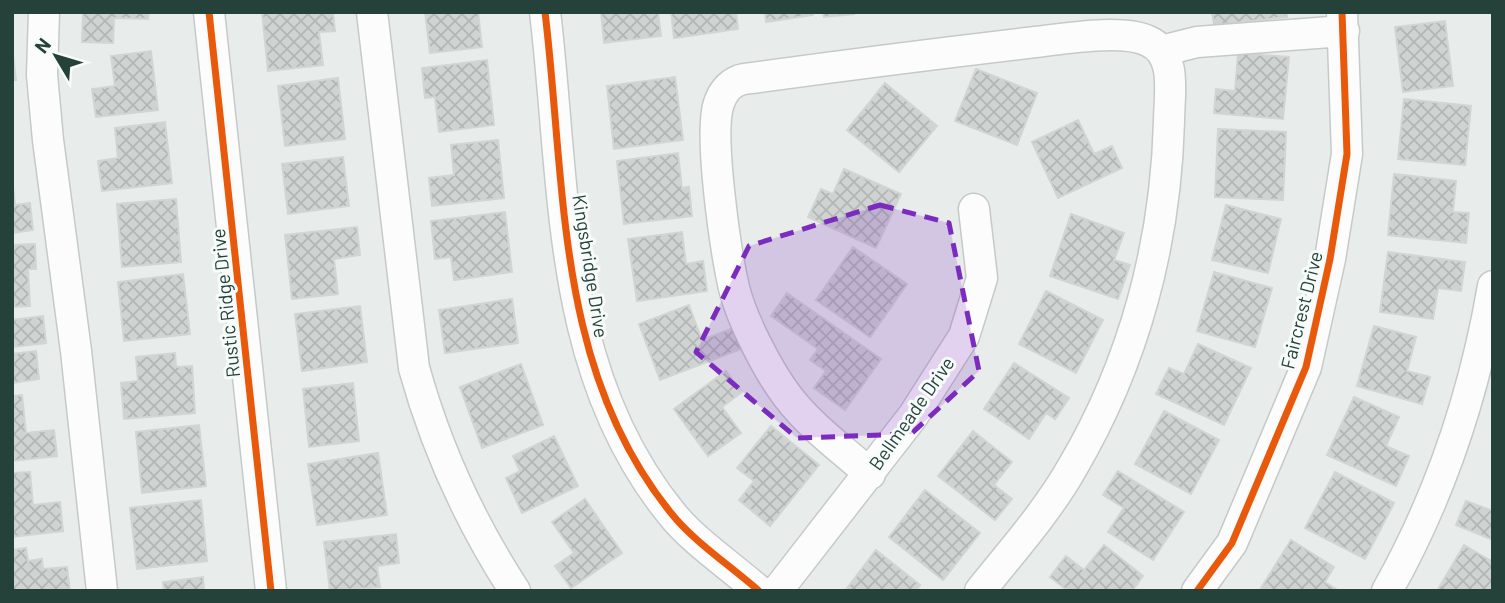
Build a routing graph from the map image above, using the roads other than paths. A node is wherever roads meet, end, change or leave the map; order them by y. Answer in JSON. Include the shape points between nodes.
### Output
{"nodes":[{"id":1,"x":44,"y":12,"type":"edge"},
{"id":2,"x":209,"y":12,"type":"edge"},
{"id":3,"x":372,"y":12,"type":"edge"},
{"id":4,"x":545,"y":12,"type":"edge"},
{"id":5,"x":1343,"y":22,"type":"edge"},
{"id":6,"x":1161,"y":51,"type":"junction"},
{"id":7,"x":974,"y":209,"type":"dead end"},
{"id":8,"x":1493,"y":286,"type":"edge"},
{"id":9,"x":870,"y":474,"type":"junction"},
{"id":10,"x":102,"y":591,"type":"edge"},
{"id":11,"x":271,"y":591,"type":"edge"},
{"id":12,"x":515,"y":591,"type":"edge"},
{"id":13,"x":759,"y":591,"type":"edge"},
{"id":14,"x":777,"y":591,"type":"edge"},
{"id":15,"x":980,"y":591,"type":"edge"},
{"id":16,"x":1197,"y":591,"type":"edge"},
{"id":17,"x":1387,"y":591,"type":"edge"}],
"edges":[{"from":1,"to":10,"type":"street","via":[[42,75],[48,140]]},
{"from":2,"to":11,"type":"street","name":"Rustic Ridge Drive"},
{"from":3,"to":12,"type":"street","via":[[414,368],[428,421],[482,539]]},
{"from":4,"to":13,"type":"street","name":"Kingsbridge Drive","via":[[569,251],[595,376],[638,469],[673,516]]},
{"from":5,"to":6,"type":"street"},
{"from":5,"to":16,"type":"street","name":"Faircrest Drive","via":[[1347,154],[1331,259],[1306,367],[1232,542]]},
{"from":6,"to":9,"type":"street","via":[[1139,37],[1066,39],[744,79],[726,91],[715,130],[734,289],[788,397]]},
{"from":6,"to":15,"type":"street","via":[[1170,70],[1163,209],[1153,269],[1134,333],[1073,467]]},
{"from":7,"to":9,"type":"street","name":"Bellmeade Drive","via":[[982,278],[964,335],[914,416]]},
{"from":8,"to":17,"type":"street","via":[[1460,421],[1436,487]]},
{"from":9,"to":14,"type":"street","name":"Bellmeade Drive"}]}
